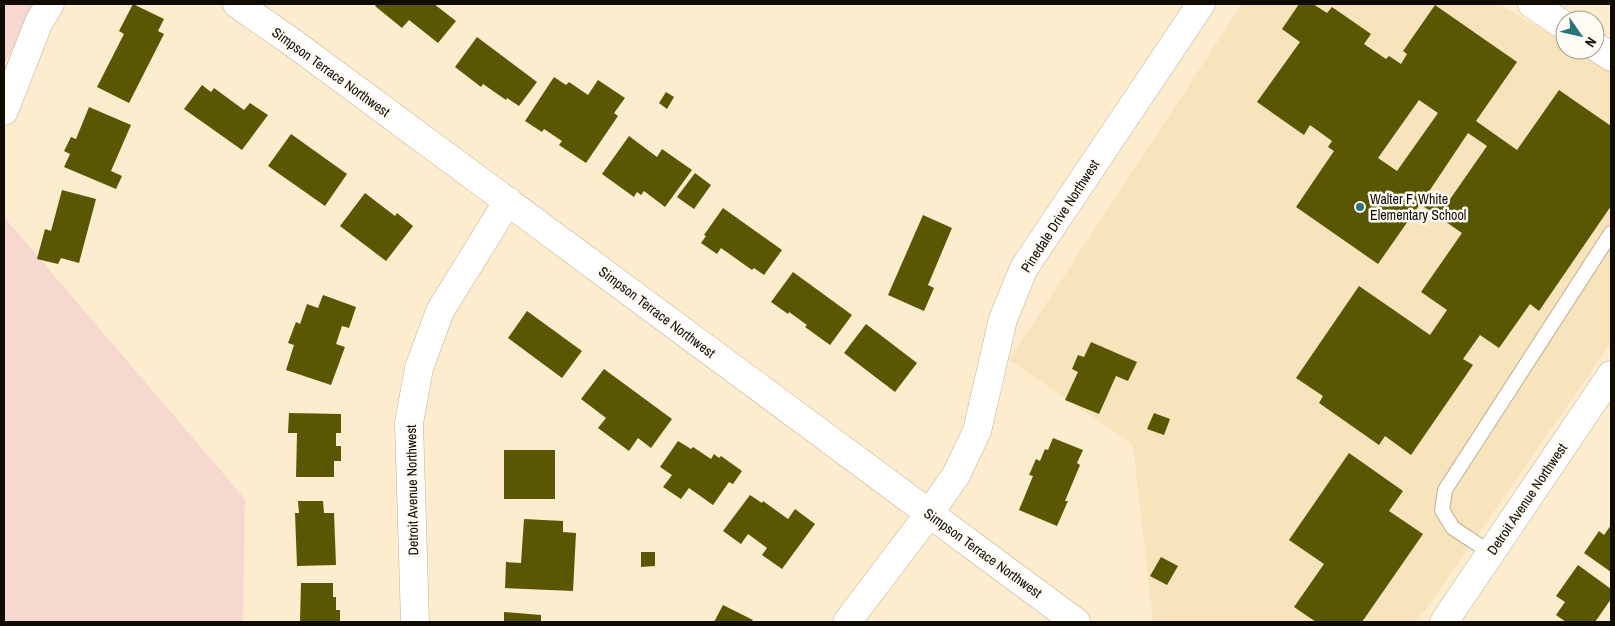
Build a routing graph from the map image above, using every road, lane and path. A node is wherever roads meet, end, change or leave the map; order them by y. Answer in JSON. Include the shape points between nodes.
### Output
{"nodes":[{"id":1,"x":50,"y":4,"type":"edge"},
{"id":2,"x":237,"y":4,"type":"edge"},
{"id":3,"x":1201,"y":4,"type":"edge"},
{"id":4,"x":1532,"y":4,"type":"edge"},
{"id":5,"x":1555,"y":19,"type":"edge"},
{"id":6,"x":4,"y":111,"type":"edge"},
{"id":7,"x":508,"y":201,"type":"junction"},
{"id":8,"x":1611,"y":233,"type":"edge"},
{"id":9,"x":1611,"y":375,"type":"edge"},
{"id":10,"x":929,"y":514,"type":"junction"},
{"id":11,"x":1491,"y":553,"type":"junction"},
{"id":12,"x":415,"y":622,"type":"edge"},
{"id":13,"x":847,"y":622,"type":"edge"},
{"id":14,"x":1076,"y":622,"type":"edge"},
{"id":15,"x":1444,"y":622,"type":"edge"}],
"edges":[{"from":1,"to":6,"type":"street","via":[[39,22]]},
{"from":2,"to":7,"type":"street","name":"Simpson Terrace Northwest"},
{"from":3,"to":10,"type":"street","name":"Pinedale Drive Northwest","via":[[1024,268],[1003,319],[977,431],[956,475]]},
{"from":4,"to":5,"type":"street"},
{"from":7,"to":10,"type":"street","name":"Simpson Terrace Northwest"},
{"from":7,"to":12,"type":"street","name":"Detroit Avenue Northwest","via":[[440,311],[419,368],[410,423]]},
{"from":8,"to":11,"type":"lane","via":[[1444,490],[1442,510],[1453,528]]},
{"from":9,"to":11,"type":"street","name":"Detroit Avenue Northwest"},
{"from":10,"to":13,"type":"street","name":"Pinedale Drive Northwest"},
{"from":10,"to":14,"type":"street","name":"Simpson Terrace Northwest"},
{"from":11,"to":15,"type":"street","name":"Detroit Avenue Northwest"}]}
